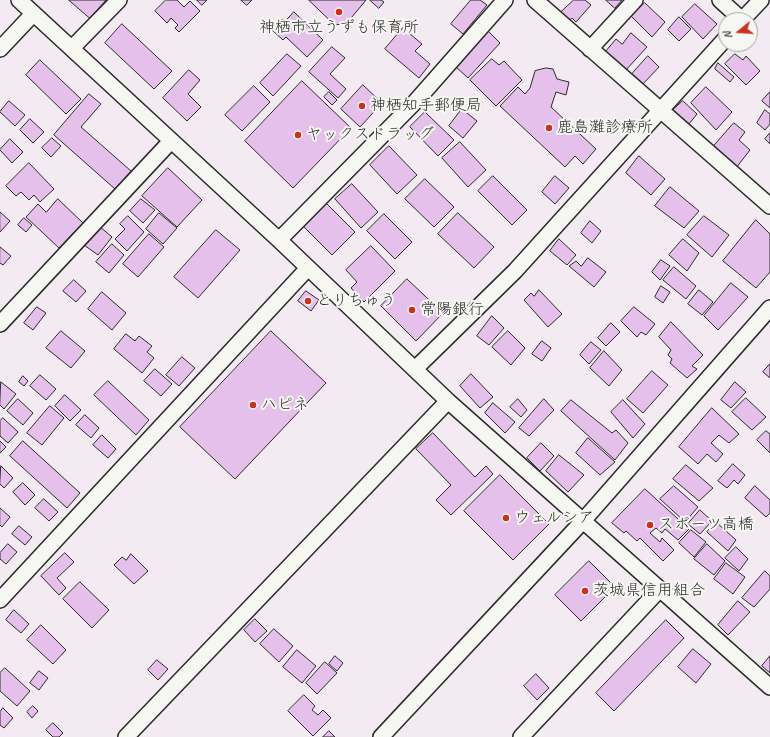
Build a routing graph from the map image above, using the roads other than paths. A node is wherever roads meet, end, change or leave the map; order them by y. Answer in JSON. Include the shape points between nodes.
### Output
{"nodes":[{"id":1,"x":19,"y":0,"type":"edge"},
{"id":2,"x":119,"y":0,"type":"edge"},
{"id":3,"x":505,"y":0,"type":"edge"},
{"id":4,"x":535,"y":0,"type":"edge"},
{"id":5,"x":635,"y":0,"type":"edge"},
{"id":6,"x":720,"y":0,"type":"edge"},
{"id":7,"x":761,"y":0,"type":"edge"},
{"id":8,"x":733,"y":12,"type":"edge"},
{"id":9,"x":750,"y":12,"type":"edge"},
{"id":10,"x":33,"y":14,"type":"junction"},
{"id":11,"x":718,"y":47,"type":"edge"},
{"id":12,"x":72,"y":48,"type":"junction"},
{"id":13,"x":590,"y":49,"type":"junction"},
{"id":14,"x":0,"y":50,"type":"edge"},
{"id":15,"x":660,"y":110,"type":"junction"},
{"id":16,"x":171,"y":142,"type":"junction"},
{"id":17,"x":770,"y":206,"type":"edge"},
{"id":18,"x":279,"y":240,"type":"junction"},
{"id":19,"x":308,"y":268,"type":"junction"},
{"id":20,"x":770,"y":308,"type":"edge"},
{"id":21,"x":0,"y":324,"type":"edge"},
{"id":22,"x":415,"y":369,"type":"junction"},
{"id":23,"x":448,"y":401,"type":"junction"},
{"id":24,"x":582,"y":522,"type":"junction"},
{"id":25,"x":659,"y":590,"type":"junction"},
{"id":26,"x":0,"y":600,"type":"edge"},
{"id":27,"x":770,"y":687,"type":"edge"},
{"id":28,"x":126,"y":737,"type":"edge"},
{"id":29,"x":381,"y":737,"type":"edge"},
{"id":30,"x":521,"y":737,"type":"edge"}],
"edges":[{"from":1,"to":10,"type":"street"},
{"from":2,"to":12,"type":"street"},
{"from":3,"to":18,"type":"street","via":[[416,101]]},
{"from":4,"to":13,"type":"street"},
{"from":5,"to":13,"type":"street"},
{"from":6,"to":8,"type":"street"},
{"from":7,"to":9,"type":"street"},
{"from":10,"to":12,"type":"street"},
{"from":10,"to":14,"type":"street"},
{"from":11,"to":15,"type":"street"},
{"from":12,"to":16,"type":"street"},
{"from":13,"to":15,"type":"street"},
{"from":15,"to":17,"type":"street"},
{"from":15,"to":22,"type":"street","via":[[515,271]]},
{"from":16,"to":18,"type":"street"},
{"from":16,"to":21,"type":"street"},
{"from":18,"to":19,"type":"street"},
{"from":19,"to":22,"type":"street"},
{"from":19,"to":26,"type":"street"},
{"from":20,"to":24,"type":"street"},
{"from":22,"to":23,"type":"street"},
{"from":23,"to":24,"type":"street"},
{"from":23,"to":28,"type":"street"},
{"from":24,"to":25,"type":"street"},
{"from":24,"to":29,"type":"street"},
{"from":25,"to":27,"type":"street"},
{"from":25,"to":30,"type":"street"}]}
